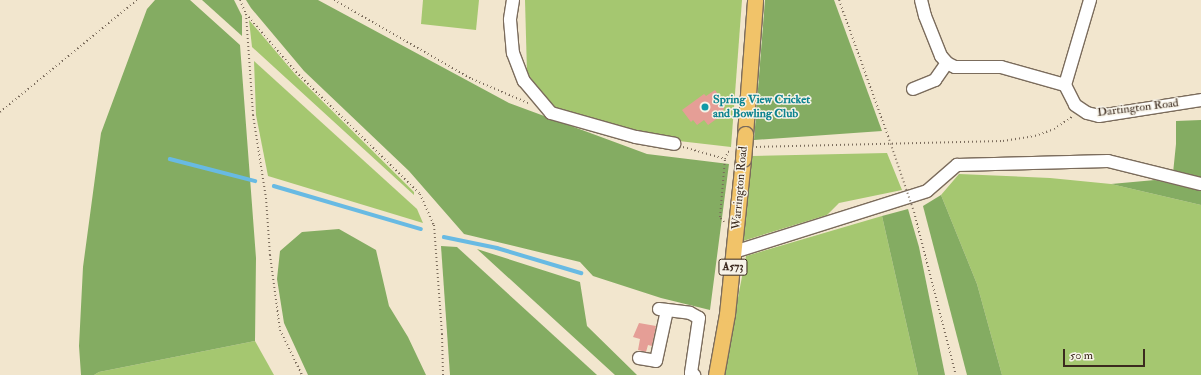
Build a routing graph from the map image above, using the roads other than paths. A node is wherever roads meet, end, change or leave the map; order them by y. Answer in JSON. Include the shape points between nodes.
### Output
{"nodes":[{"id":1,"x":514,"y":0,"type":"edge"},
{"id":2,"x":755,"y":0,"type":"edge"},
{"id":3,"x":921,"y":0,"type":"edge"},
{"id":4,"x":1090,"y":0,"type":"edge"},
{"id":5,"x":947,"y":63,"type":"junction"},
{"id":6,"x":1065,"y":85,"type":"junction"},
{"id":7,"x":913,"y":89,"type":"dead end"},
{"id":8,"x":1201,"y":100,"type":"edge"},
{"id":9,"x":674,"y":144,"type":"road end"},
{"id":10,"x":1201,"y":184,"type":"edge"},
{"id":11,"x":734,"y":252,"type":"junction"},
{"id":12,"x":639,"y":358,"type":"dead end"},
{"id":13,"x":694,"y":375,"type":"edge"},
{"id":14,"x":716,"y":375,"type":"edge"}],
"edges":[{"from":1,"to":9,"type":"street","via":[[510,20],[513,53],[524,80],[551,114],[636,137]]},
{"from":2,"to":11,"type":"main road","name":"Warrington Road","number":"A573"},
{"from":3,"to":5,"type":"street","via":[[924,16],[941,56]]},
{"from":4,"to":6,"type":"street"},
{"from":5,"to":6,"type":"street","via":[[955,67],[1001,67]]},
{"from":5,"to":7,"type":"street","via":[[935,80]]},
{"from":6,"to":8,"type":"street","name":"Dartington Road","via":[[1075,106],[1099,116]]},
{"from":10,"to":11,"type":"street","via":[[1108,161],[957,165],[928,191]]},
{"from":11,"to":14,"type":"main road","name":"Warrington Road","number":"A573","via":[[727,314]]},
{"from":12,"to":13,"type":"street","via":[[656,361],[663,310],[690,313],[699,318],[691,373]]}]}
